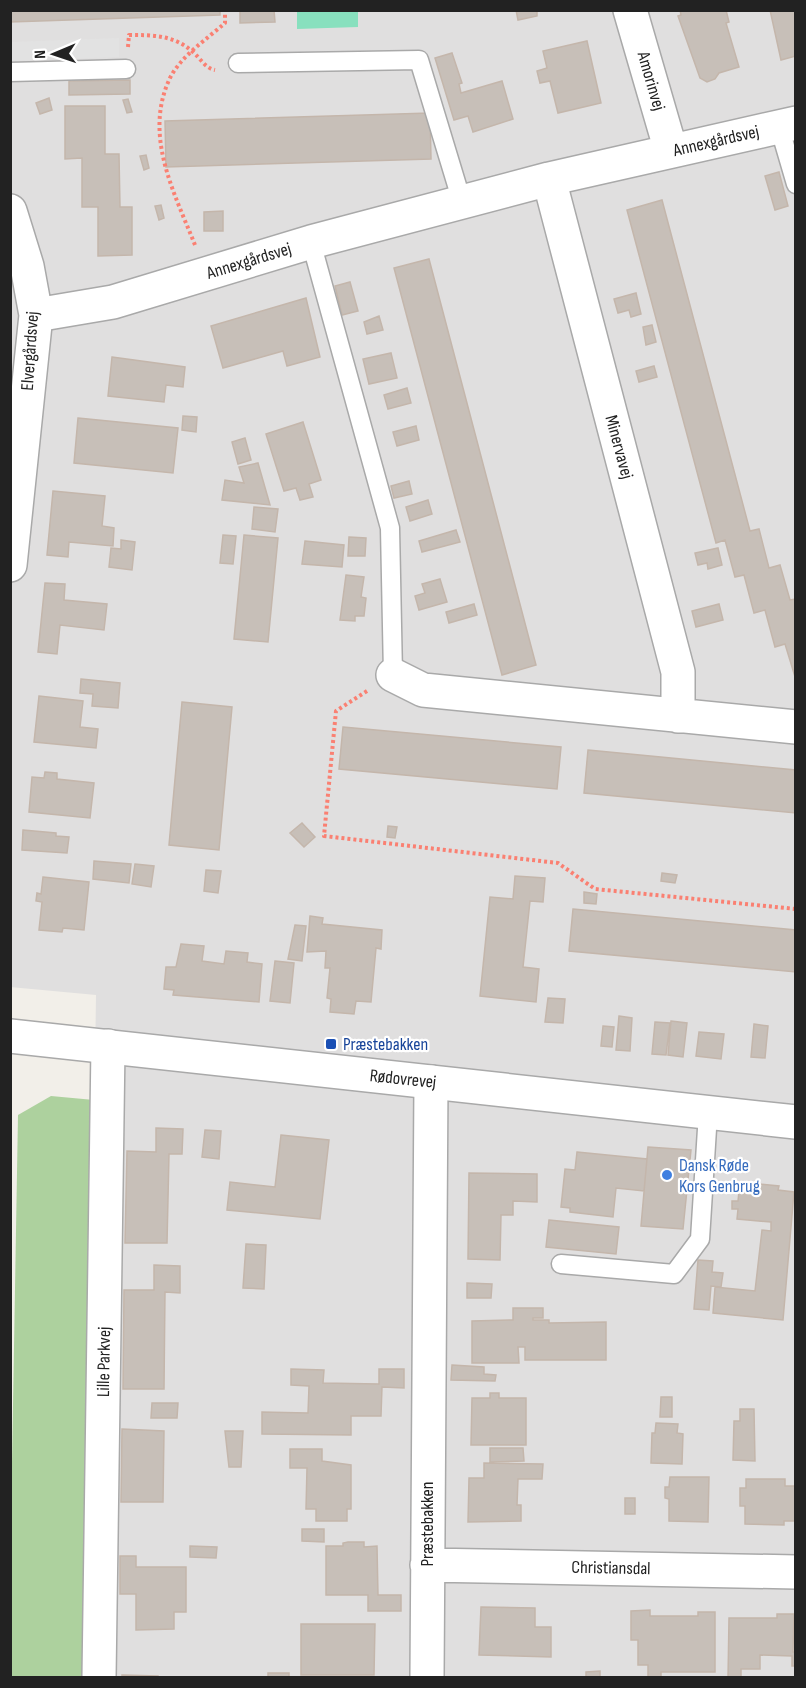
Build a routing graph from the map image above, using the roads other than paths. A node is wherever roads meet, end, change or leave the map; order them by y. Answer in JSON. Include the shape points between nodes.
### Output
{"nodes":[{"id":1,"x":630,"y":10,"type":"edge"},
{"id":2,"x":238,"y":63,"type":"road end"},
{"id":3,"x":126,"y":69,"type":"road end"},
{"id":4,"x":10,"y":72,"type":"edge"},
{"id":5,"x":787,"y":124,"type":"edge"},
{"id":6,"x":671,"y":151,"type":"junction"},
{"id":7,"x":549,"y":179,"type":"junction"},
{"id":8,"x":795,"y":183,"type":"edge"},
{"id":9,"x":462,"y":202,"type":"junction"},
{"id":10,"x":10,"y":211,"type":"edge"},
{"id":11,"x":311,"y":242,"type":"junction"},
{"id":12,"x":36,"y":315,"type":"junction"},
{"id":13,"x":10,"y":565,"type":"edge"},
{"id":14,"x":393,"y":675,"type":"joint"},
{"id":15,"x":678,"y":716,"type":"junction"},
{"id":16,"x":795,"y":727,"type":"edge"},
{"id":17,"x":10,"y":1036,"type":"edge"},
{"id":18,"x":108,"y":1046,"type":"junction"},
{"id":19,"x":431,"y":1082,"type":"junction"},
{"id":20,"x":708,"y":1113,"type":"junction"},
{"id":21,"x":795,"y":1122,"type":"edge"},
{"id":22,"x":561,"y":1264,"type":"dead end"},
{"id":23,"x":427,"y":1565,"type":"junction"},
{"id":24,"x":795,"y":1572,"type":"edge"},
{"id":25,"x":99,"y":1677,"type":"edge"},
{"id":26,"x":427,"y":1677,"type":"edge"}],
"edges":[{"from":1,"to":6,"type":"street","name":"Amorinvej"},
{"from":2,"to":9,"type":"lane","via":[[419,60]]},
{"from":3,"to":4,"type":"lane"},
{"from":5,"to":6,"type":"street","name":"Annexgårdsvej"},
{"from":5,"to":8,"type":"lane"},
{"from":6,"to":7,"type":"street","name":"Annexgårdsvej"},
{"from":7,"to":9,"type":"street","name":"Annexgårdsvej"},
{"from":7,"to":15,"type":"street","name":"Minervavej","via":[[678,672]]},
{"from":9,"to":11,"type":"street","name":"Annexgårdsvej"},
{"from":10,"to":12,"type":"street","name":"Elvergårdsvej","via":[[27,266]]},
{"from":11,"to":12,"type":"street","name":"Annexgårdsvej","via":[[114,302]]},
{"from":11,"to":14,"type":"lane","via":[[390,528]]},
{"from":12,"to":13,"type":"street","name":"Elvergårdsvej"},
{"from":14,"to":15,"type":"street","via":[[423,690]]},
{"from":15,"to":16,"type":"street"},
{"from":17,"to":18,"type":"street","name":"Rødovrevej"},
{"from":18,"to":19,"type":"street","name":"Rødovrevej"},
{"from":18,"to":25,"type":"street","name":"Lille Parkvej"},
{"from":19,"to":20,"type":"street","name":"Rødovrevej"},
{"from":19,"to":23,"type":"street","name":"Præstebakken"},
{"from":20,"to":21,"type":"street","name":"Rødovrevej"},
{"from":20,"to":22,"type":"lane","via":[[700,1239],[674,1274]]},
{"from":23,"to":24,"type":"street","name":"Christiansdal"},
{"from":23,"to":26,"type":"street","name":"Præstebakken"}]}
